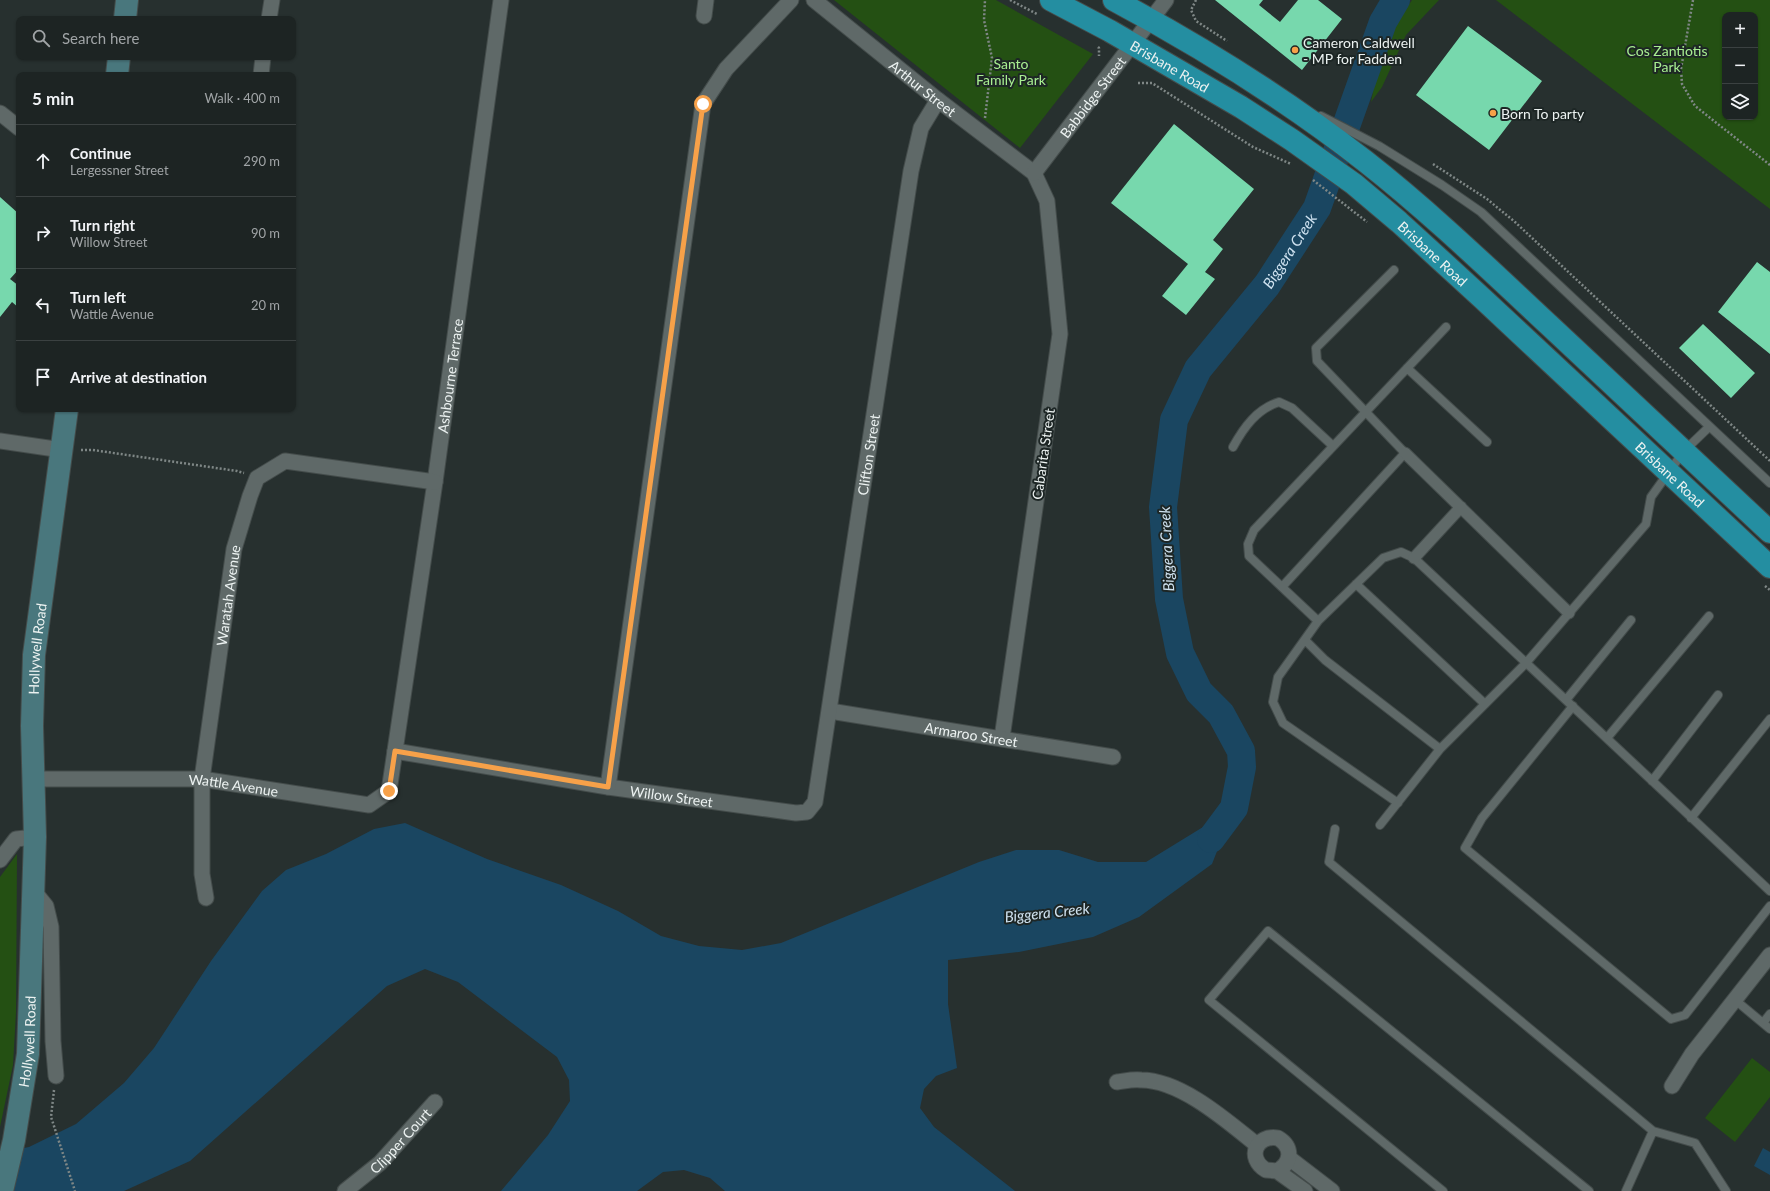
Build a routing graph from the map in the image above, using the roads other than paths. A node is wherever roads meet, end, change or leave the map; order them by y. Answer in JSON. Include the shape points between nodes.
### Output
{"nodes":[{"id":1,"x":127,"y":0,"type":"edge"},
{"id":2,"x":272,"y":0,"type":"edge"},
{"id":3,"x":501,"y":0,"type":"edge"},
{"id":4,"x":706,"y":0,"type":"edge"},
{"id":5,"x":791,"y":0,"type":"edge"},
{"id":6,"x":814,"y":0,"type":"edge"},
{"id":7,"x":1051,"y":0,"type":"edge"},
{"id":8,"x":1114,"y":0,"type":"edge"},
{"id":9,"x":1166,"y":0,"type":"edge"},
{"id":10,"x":125,"y":16,"type":"edge"},
{"id":11,"x":269,"y":16,"type":"edge"},
{"id":12,"x":704,"y":16,"type":"dead end"},
{"id":13,"x":1150,"y":20,"type":"junction"},
{"id":14,"x":1132,"y":44,"type":"junction"},
{"id":15,"x":119,"y":60,"type":"edge"},
{"id":16,"x":264,"y":60,"type":"edge"},
{"id":17,"x":117,"y":72,"type":"edge"},
{"id":18,"x":262,"y":72,"type":"edge"},
{"id":19,"x":938,"y":100,"type":"junction"},
{"id":20,"x":0,"y":113,"type":"edge"},
{"id":21,"x":16,"y":126,"type":"edge"},
{"id":22,"x":1371,"y":153,"type":"junction"},
{"id":23,"x":1034,"y":172,"type":"junction"},
{"id":24,"x":1394,"y":270,"type":"dead end"},
{"id":25,"x":1446,"y":327,"type":"dead end"},
{"id":26,"x":1407,"y":368,"type":"junction"},
{"id":27,"x":68,"y":412,"type":"edge"},
{"id":28,"x":1366,"y":412,"type":"junction"},
{"id":29,"x":1709,"y":427,"type":"junction"},
{"id":30,"x":0,"y":441,"type":"edge"},
{"id":31,"x":1487,"y":442,"type":"dead end"},
{"id":32,"x":1333,"y":446,"type":"junction"},
{"id":33,"x":1233,"y":447,"type":"dead end"},
{"id":34,"x":62,"y":450,"type":"junction"},
{"id":35,"x":1684,"y":451,"type":"junction"},
{"id":36,"x":1405,"y":453,"type":"junction"},
{"id":37,"x":1669,"y":472,"type":"junction"},
{"id":38,"x":435,"y":482,"type":"junction"},
{"id":39,"x":1770,"y":483,"type":"edge"},
{"id":40,"x":1461,"y":507,"type":"junction"},
{"id":41,"x":1770,"y":532,"type":"edge"},
{"id":42,"x":1414,"y":558,"type":"junction"},
{"id":43,"x":1770,"y":567,"type":"edge"},
{"id":44,"x":1356,"y":584,"type":"junction"},
{"id":45,"x":1282,"y":587,"type":"junction"},
{"id":46,"x":1569,"y":613,"type":"junction"},
{"id":47,"x":1709,"y":616,"type":"dead end"},
{"id":48,"x":1631,"y":620,"type":"dead end"},
{"id":49,"x":1318,"y":621,"type":"junction"},
{"id":50,"x":1305,"y":640,"type":"junction"},
{"id":51,"x":1526,"y":662,"type":"junction"},
{"id":52,"x":1718,"y":695,"type":"dead end"},
{"id":53,"x":1569,"y":703,"type":"junction"},
{"id":54,"x":1486,"y":704,"type":"junction"},
{"id":55,"x":830,"y":711,"type":"junction"},
{"id":56,"x":1770,"y":719,"type":"edge"},
{"id":57,"x":1002,"y":738,"type":"junction"},
{"id":58,"x":1606,"y":738,"type":"junction"},
{"id":59,"x":1440,"y":749,"type":"junction"},
{"id":60,"x":395,"y":751,"type":"junction"},
{"id":61,"x":1113,"y":757,"type":"dead end"},
{"id":62,"x":32,"y":779,"type":"junction"},
{"id":63,"x":202,"y":779,"type":"junction"},
{"id":64,"x":1652,"y":781,"type":"junction"},
{"id":65,"x":608,"y":787,"type":"junction"},
{"id":66,"x":1398,"y":803,"type":"junction"},
{"id":67,"x":807,"y":812,"type":"joint"},
{"id":68,"x":1692,"y":818,"type":"junction"},
{"id":69,"x":1380,"y":825,"type":"dead end"},
{"id":70,"x":1335,"y":829,"type":"dead end"},
{"id":71,"x":34,"y":837,"type":"junction"},
{"id":72,"x":0,"y":860,"type":"edge"},
{"id":73,"x":33,"y":890,"type":"junction"},
{"id":74,"x":1770,"y":891,"type":"edge"},
{"id":75,"x":206,"y":898,"type":"dead end"},
{"id":76,"x":1770,"y":906,"type":"edge"},
{"id":77,"x":1770,"y":955,"type":"edge"},
{"id":78,"x":1734,"y":999,"type":"junction"},
{"id":79,"x":1770,"y":1014,"type":"edge"},
{"id":80,"x":1767,"y":1026,"type":"edge"},
{"id":81,"x":56,"y":1076,"type":"road end"},
{"id":82,"x":1117,"y":1082,"type":"dead end"},
{"id":83,"x":1672,"y":1086,"type":"dead end"},
{"id":84,"x":435,"y":1102,"type":"dead end"},
{"id":85,"x":1653,"y":1132,"type":"junction"},
{"id":86,"x":1257,"y":1145,"type":"junction"},
{"id":87,"x":1289,"y":1158,"type":"junction"},
{"id":88,"x":1278,"y":1171,"type":"junction"},
{"id":89,"x":2,"y":1191,"type":"edge"},
{"id":90,"x":345,"y":1191,"type":"edge"},
{"id":91,"x":1305,"y":1191,"type":"edge"},
{"id":92,"x":1332,"y":1191,"type":"edge"},
{"id":93,"x":1443,"y":1191,"type":"edge"},
{"id":94,"x":1589,"y":1191,"type":"edge"},
{"id":95,"x":1626,"y":1191,"type":"edge"},
{"id":96,"x":1726,"y":1191,"type":"edge"}],
"edges":[{"from":1,"to":10,"type":"main road"},
{"from":2,"to":11,"type":"street"},
{"from":3,"to":38,"type":"street","name":"Ashbourne Terrace"},
{"from":4,"to":12,"type":"street"},
{"from":5,"to":65,"type":"street","via":[[726,69],[703,104]]},
{"from":6,"to":19,"type":"street","name":"Arthur Street"},
{"from":7,"to":14,"type":"highway","name":"Brisbane Road"},
{"from":8,"to":13,"type":"highway","name":"Brisbane Road"},
{"from":9,"to":13,"type":"street","name":"Babbidge Street"},
{"from":13,"to":14,"type":"street","name":"Babbidge Street"},
{"from":13,"to":22,"type":"highway","name":"Brisbane Road"},
{"from":14,"to":23,"type":"street","name":"Babbidge Street"},
{"from":14,"to":37,"type":"highway","name":"Brisbane Road","via":[[1241,107],[1296,155],[1354,184],[1399,222]]},
{"from":15,"to":17,"type":"main road"},
{"from":16,"to":18,"type":"street"},
{"from":19,"to":23,"type":"street","name":"Arthur Street"},
{"from":19,"to":55,"type":"street","name":"Clifton Street","via":[[921,128],[911,171]]},
{"from":20,"to":21,"type":"street"},
{"from":22,"to":29,"type":"lane","name":"Brisbane Road","via":[[1442,185],[1481,212]]},
{"from":22,"to":35,"type":"highway","name":"Brisbane Road","via":[[1463,244]]},
{"from":23,"to":57,"type":"street","name":"Cabarita Street","via":[[1047,201],[1060,334]]},
{"from":24,"to":28,"type":"lane","via":[[1316,348],[1317,361]]},
{"from":25,"to":26,"type":"lane"},
{"from":26,"to":28,"type":"lane"},
{"from":26,"to":31,"type":"lane"},
{"from":27,"to":34,"type":"main road","name":"Hollywell Road"},
{"from":28,"to":32,"type":"lane"},
{"from":28,"to":36,"type":"lane"},
{"from":29,"to":35,"type":"lane"},
{"from":29,"to":39,"type":"lane","name":"Brisbane Road"},
{"from":30,"to":34,"type":"street"},
{"from":32,"to":33,"type":"lane","via":[[1292,408],[1279,402],[1267,406],[1243,429]]},
{"from":32,"to":45,"type":"lane","via":[[1254,530],[1248,544],[1250,556]]},
{"from":34,"to":62,"type":"main road","name":"Hollywell Road","via":[[35,640]]},
{"from":35,"to":37,"type":"lane"},
{"from":35,"to":41,"type":"highway","name":"Brisbane Road"},
{"from":36,"to":40,"type":"street"},
{"from":36,"to":45,"type":"lane"},
{"from":37,"to":43,"type":"highway","name":"Brisbane Road"},
{"from":37,"to":46,"type":"lane","via":[[1651,497],[1646,524]]},
{"from":38,"to":60,"type":"street","name":"Ashbourne Terrace"},
{"from":38,"to":63,"type":"street","name":"Waratah Avenue","via":[[285,461],[257,478],[234,549]]},
{"from":40,"to":42,"type":"street"},
{"from":40,"to":46,"type":"street"},
{"from":42,"to":44,"type":"lane","via":[[1401,552],[1383,558]]},
{"from":42,"to":51,"type":"lane"},
{"from":44,"to":49,"type":"lane"},
{"from":44,"to":54,"type":"lane"},
{"from":45,"to":49,"type":"lane"},
{"from":46,"to":51,"type":"lane"},
{"from":47,"to":58,"type":"lane"},
{"from":48,"to":53,"type":"lane"},
{"from":49,"to":50,"type":"lane"},
{"from":50,"to":59,"type":"lane","via":[[1325,660]]},
{"from":50,"to":66,"type":"lane","via":[[1278,677],[1273,702],[1283,723]]},
{"from":51,"to":53,"type":"lane"},
{"from":51,"to":54,"type":"lane"},
{"from":52,"to":64,"type":"lane"},
{"from":53,"to":58,"type":"lane"},
{"from":53,"to":76,"type":"lane","via":[[1482,818],[1465,848],[1671,1019],[1685,1015]]},
{"from":54,"to":59,"type":"lane"},
{"from":55,"to":57,"type":"street","name":"Armaroo Street"},
{"from":55,"to":67,"type":"street","name":"Clifton Street","via":[[815,802]]},
{"from":56,"to":68,"type":"lane"},
{"from":57,"to":61,"type":"street","name":"Armaroo Street"},
{"from":58,"to":64,"type":"lane"},
{"from":59,"to":66,"type":"lane"},
{"from":60,"to":63,"type":"street","name":"Wattle Avenue","via":[[389,791],[369,806]]},
{"from":60,"to":65,"type":"street","name":"Willow Street"},
{"from":62,"to":63,"type":"street","name":"Wattle Avenue"},
{"from":62,"to":71,"type":"main road","name":"Hollywell Road"},
{"from":63,"to":75,"type":"street","name":"Waratah Avenue","via":[[202,874]]},
{"from":64,"to":68,"type":"lane"},
{"from":65,"to":67,"type":"street","name":"Willow Street","via":[[796,813]]},
{"from":66,"to":69,"type":"lane"},
{"from":68,"to":74,"type":"lane"},
{"from":70,"to":85,"type":"lane","via":[[1329,862]]},
{"from":71,"to":72,"type":"street","via":[[16,839]]},
{"from":71,"to":73,"type":"main road","name":"Hollywell Road"},
{"from":73,"to":81,"type":"street","name":"Hollywell Road","via":[[46,906],[51,927]]},
{"from":73,"to":89,"type":"main road","name":"Hollywell Road","via":[[28,1054],[14,1140]]},
{"from":77,"to":78,"type":"street"},
{"from":78,"to":80,"type":"lane"},
{"from":78,"to":83,"type":"street","via":[[1692,1054]]},
{"from":79,"to":80,"type":"lane"},
{"from":82,"to":86,"type":"street","via":[[1142,1079],[1169,1085],[1214,1111]]},
{"from":84,"to":90,"type":"street","name":"Clipper Court","via":[[380,1163]]},
{"from":85,"to":95,"type":"lane"},
{"from":85,"to":96,"type":"lane","via":[[1695,1143]]},
{"from":86,"to":87,"type":"street","via":[[1267,1138],[1278,1138],[1287,1146]]},
{"from":86,"to":88,"type":"street","via":[[1257,1162],[1266,1170]]},
{"from":87,"to":88,"type":"street","via":[[1287,1164]]},
{"from":87,"to":92,"type":"street"},
{"from":88,"to":91,"type":"street"},
{"from":93,"to":94,"type":"lane","via":[[1209,1000],[1268,931]]}]}
